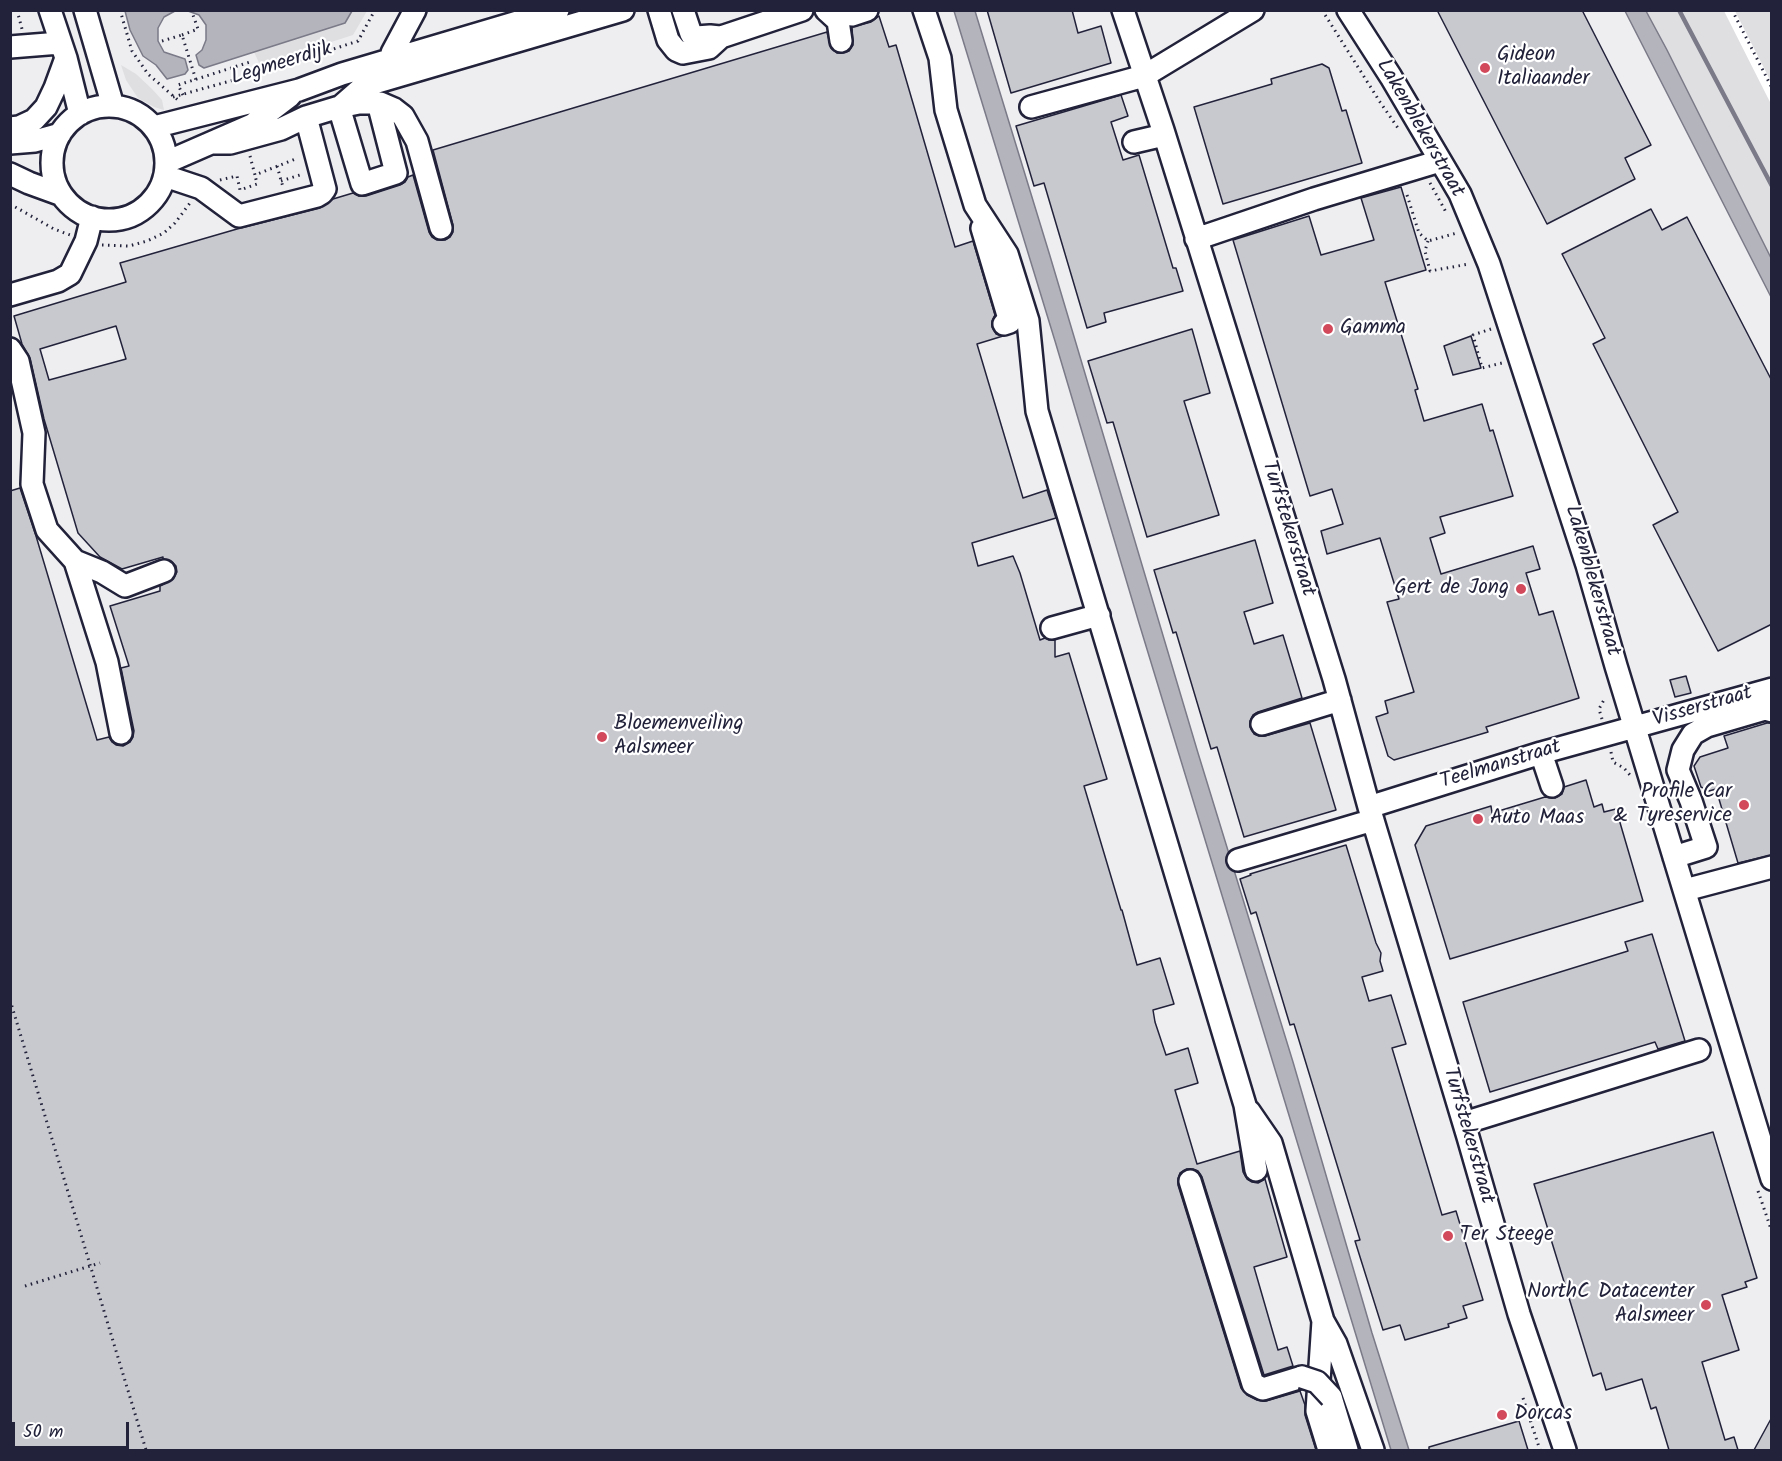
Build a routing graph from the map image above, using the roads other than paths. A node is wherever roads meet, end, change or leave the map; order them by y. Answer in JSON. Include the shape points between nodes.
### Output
{"nodes":[{"id":1,"x":50,"y":10,"type":"edge"},
{"id":2,"x":85,"y":10,"type":"edge"},
{"id":3,"x":415,"y":10,"type":"edge"},
{"id":4,"x":558,"y":10,"type":"edge"},
{"id":5,"x":623,"y":10,"type":"edge"},
{"id":6,"x":659,"y":10,"type":"edge"},
{"id":7,"x":683,"y":10,"type":"edge"},
{"id":8,"x":802,"y":10,"type":"edge"},
{"id":9,"x":826,"y":10,"type":"edge"},
{"id":10,"x":924,"y":10,"type":"edge"},
{"id":11,"x":1123,"y":10,"type":"edge"},
{"id":12,"x":1252,"y":10,"type":"edge"},
{"id":13,"x":1348,"y":10,"type":"edge"},
{"id":14,"x":721,"y":37,"type":"junction"},
{"id":15,"x":841,"y":40,"type":"dead end"},
{"id":16,"x":10,"y":47,"type":"edge"},
{"id":17,"x":63,"y":51,"type":"junction"},
{"id":18,"x":393,"y":60,"type":"junction"},
{"id":19,"x":1144,"y":76,"type":"junction"},
{"id":20,"x":298,"y":90,"type":"junction"},
{"id":21,"x":378,"y":102,"type":"junction"},
{"id":22,"x":113,"y":106,"type":"junction"},
{"id":23,"x":231,"y":106,"type":"junction"},
{"id":24,"x":339,"y":107,"type":"junction"},
{"id":25,"x":1031,"y":107,"type":"dead end"},
{"id":26,"x":273,"y":108,"type":"junction"},
{"id":27,"x":80,"y":114,"type":"junction"},
{"id":28,"x":306,"y":117,"type":"junction"},
{"id":29,"x":154,"y":127,"type":"junction"},
{"id":30,"x":10,"y":128,"type":"edge"},
{"id":31,"x":60,"y":134,"type":"junction"},
{"id":32,"x":1164,"y":135,"type":"junction"},
{"id":33,"x":1134,"y":142,"type":"dead end"},
{"id":34,"x":10,"y":143,"type":"edge"},
{"id":35,"x":212,"y":143,"type":"junction"},
{"id":36,"x":1431,"y":163,"type":"junction"},
{"id":37,"x":166,"y":169,"type":"junction"},
{"id":38,"x":10,"y":174,"type":"edge"},
{"id":39,"x":62,"y":195,"type":"junction"},
{"id":40,"x":975,"y":205,"type":"junction"},
{"id":41,"x":93,"y":218,"type":"junction"},
{"id":42,"x":441,"y":228,"type":"dead end"},
{"id":43,"x":1196,"y":239,"type":"junction"},
{"id":44,"x":10,"y":296,"type":"edge"},
{"id":45,"x":1004,"y":324,"type":"dead end"},
{"id":46,"x":10,"y":349,"type":"edge"},
{"id":47,"x":75,"y":561,"type":"junction"},
{"id":48,"x":164,"y":571,"type":"dead end"},
{"id":49,"x":1098,"y":615,"type":"junction"},
{"id":50,"x":1052,"y":628,"type":"dead end"},
{"id":51,"x":1772,"y":689,"type":"edge"},
{"id":52,"x":1340,"y":700,"type":"junction"},
{"id":53,"x":1737,"y":708,"type":"junction"},
{"id":54,"x":1772,"y":711,"type":"edge"},
{"id":55,"x":1262,"y":724,"type":"dead end"},
{"id":56,"x":1635,"y":728,"type":"junction"},
{"id":57,"x":122,"y":733,"type":"dead end"},
{"id":58,"x":1540,"y":753,"type":"junction"},
{"id":59,"x":1552,"y":786,"type":"dead end"},
{"id":60,"x":1371,"y":814,"type":"junction"},
{"id":61,"x":1706,"y":847,"type":"junction"},
{"id":62,"x":1674,"y":857,"type":"junction"},
{"id":63,"x":1238,"y":861,"type":"dead end"},
{"id":64,"x":1772,"y":867,"type":"edge"},
{"id":65,"x":1716,"y":881,"type":"junction"},
{"id":66,"x":1684,"y":890,"type":"junction"},
{"id":67,"x":1699,"y":1050,"type":"dead end"},
{"id":68,"x":1245,"y":1105,"type":"junction"},
{"id":69,"x":1464,"y":1123,"type":"junction"},
{"id":70,"x":1256,"y":1170,"type":"dead end"},
{"id":71,"x":1772,"y":1179,"type":"edge"},
{"id":72,"x":1190,"y":1181,"type":"dead end"},
{"id":73,"x":1323,"y":1321,"type":"junction"},
{"id":74,"x":1329,"y":1450,"type":"edge"},
{"id":75,"x":1347,"y":1450,"type":"edge"},
{"id":76,"x":1373,"y":1450,"type":"edge"},
{"id":77,"x":1565,"y":1450,"type":"edge"}],
"edges":[{"from":1,"to":17,"type":"street"},
{"from":2,"to":22,"type":"street"},
{"from":3,"to":18,"type":"street","via":[[392,53]]},
{"from":4,"to":18,"type":"street"},
{"from":5,"to":24,"type":"street","via":[[364,86]]},
{"from":6,"to":14,"type":"street","via":[[675,50],[709,48]]},
{"from":7,"to":14,"type":"street","via":[[691,34]]},
{"from":8,"to":14,"type":"street"},
{"from":9,"to":15,"type":"street","via":[[838,21]]},
{"from":10,"to":40,"type":"street","via":[[940,58],[946,110]]},
{"from":11,"to":19,"type":"street","name":"Turfstekerstraat"},
{"from":12,"to":19,"type":"street"},
{"from":13,"to":36,"type":"street","name":"Lakenblekerstraat","via":[[1391,77]]},
{"from":16,"to":17,"type":"street"},
{"from":17,"to":27,"type":"street"},
{"from":17,"to":30,"type":"street","via":[[55,88],[46,107],[34,120]]},
{"from":18,"to":20,"type":"street"},
{"from":19,"to":25,"type":"street"},
{"from":19,"to":32,"type":"street","name":"Turfstekerstraat"},
{"from":20,"to":23,"type":"street"},
{"from":20,"to":26,"type":"street"},
{"from":21,"to":24,"type":"street"},
{"from":21,"to":24,"type":"street","via":[[396,174],[362,184]]},
{"from":21,"to":42,"type":"street","via":[[403,116],[417,141]]},
{"from":22,"to":27,"type":"street","via":[[96,107]]},
{"from":22,"to":29,"type":"street","via":[[136,112]]},
{"from":23,"to":26,"type":"street"},
{"from":23,"to":29,"type":"street"},
{"from":24,"to":28,"type":"street"},
{"from":26,"to":28,"type":"street"},
{"from":26,"to":35,"type":"street","via":[[252,125]]},
{"from":27,"to":31,"type":"street"},
{"from":28,"to":35,"type":"street","via":[[281,129],[230,143]]},
{"from":28,"to":37,"type":"street","via":[[325,189],[317,196],[239,216],[207,185],[187,182]]},
{"from":29,"to":37,"type":"street","via":[[164,144]]},
{"from":31,"to":34,"type":"street"},
{"from":31,"to":39,"type":"street","via":[[53,154],[54,175]]},
{"from":32,"to":33,"type":"street"},
{"from":32,"to":43,"type":"street","name":"Turfstekerstraat"},
{"from":35,"to":37,"type":"street"},
{"from":36,"to":43,"type":"street"},
{"from":36,"to":56,"type":"street","name":"Lakenblekerstraat","via":[[1460,194],[1491,270],[1564,491]]},
{"from":37,"to":41,"type":"street","via":[[155,197],[138,213],[108,221]]},
{"from":38,"to":39,"type":"street"},
{"from":39,"to":41,"type":"street"},
{"from":40,"to":45,"type":"street","via":[[1010,322]]},
{"from":40,"to":49,"type":"street","via":[[1007,254],[1028,321],[1037,411]]},
{"from":41,"to":44,"type":"street","via":[[69,274]]},
{"from":43,"to":52,"type":"street","name":"Turfstekerstraat"},
{"from":46,"to":47,"type":"street","via":[[18,361],[34,433],[32,484],[47,530]]},
{"from":47,"to":48,"type":"street","via":[[125,586]]},
{"from":47,"to":57,"type":"street","via":[[107,662]]},
{"from":49,"to":50,"type":"street"},
{"from":49,"to":68,"type":"street"},
{"from":51,"to":53,"type":"street","name":"Visserstraat"},
{"from":52,"to":55,"type":"street"},
{"from":52,"to":60,"type":"street","name":"Turfstekerstraat"},
{"from":53,"to":54,"type":"street"},
{"from":53,"to":56,"type":"street","name":"Visserstraat"},
{"from":53,"to":61,"type":"street","via":[[1693,734],[1683,750],[1678,770]]},
{"from":56,"to":58,"type":"street","name":"Teelmanstraat"},
{"from":56,"to":62,"type":"street","name":"Lakenblekerstraat"},
{"from":58,"to":59,"type":"street"},
{"from":58,"to":60,"type":"street","name":"Teelmanstraat"},
{"from":60,"to":63,"type":"street"},
{"from":60,"to":69,"type":"street","name":"Turfstekerstraat"},
{"from":61,"to":62,"type":"street"},
{"from":61,"to":65,"type":"street"},
{"from":62,"to":66,"type":"street","name":"Lakenblekerstraat"},
{"from":64,"to":65,"type":"street"},
{"from":65,"to":66,"type":"street"},
{"from":66,"to":71,"type":"street","name":"Lakenblekerstraat"},
{"from":67,"to":69,"type":"street"},
{"from":68,"to":70,"type":"street"},
{"from":68,"to":73,"type":"street","via":[[1270,1143]]},
{"from":69,"to":77,"type":"street","name":"Turfstekerstraat","via":[[1519,1314]]},
{"from":72,"to":75,"type":"street","bridge":true,"via":[[1253,1384],[1263,1389],[1302,1377],[1317,1382],[1331,1396]]},
{"from":73,"to":74,"type":"street","via":[[1317,1411]]},
{"from":73,"to":76,"type":"street","via":[[1336,1344]]}]}
